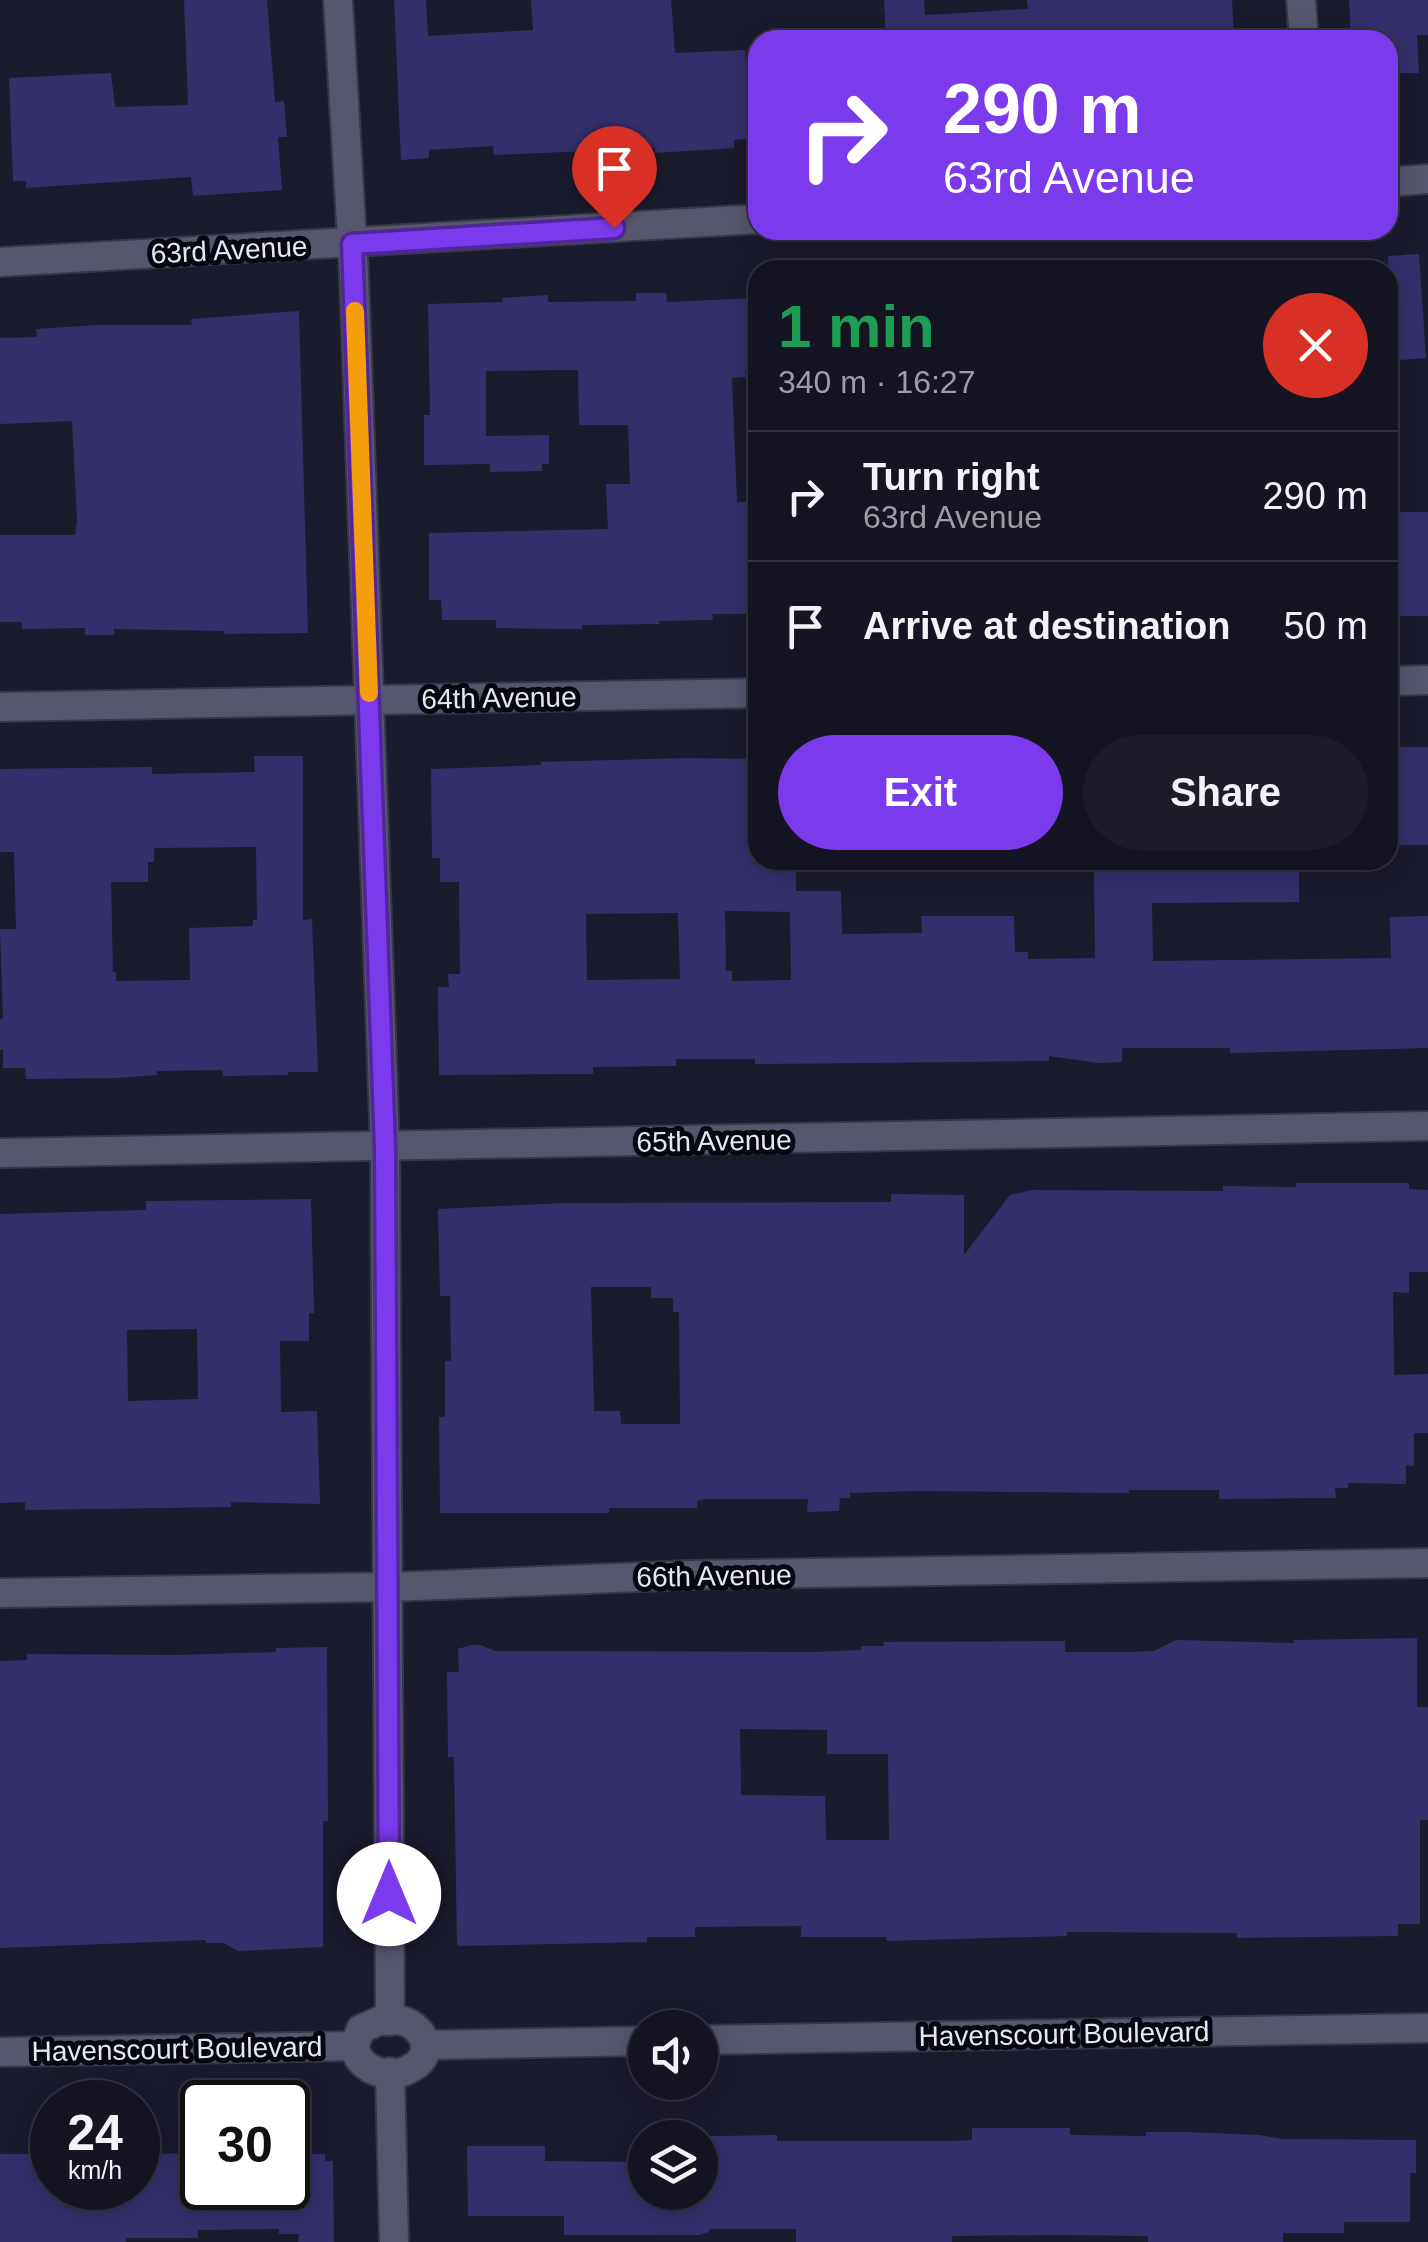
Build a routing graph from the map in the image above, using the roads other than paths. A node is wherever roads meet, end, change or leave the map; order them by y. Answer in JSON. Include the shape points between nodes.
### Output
{"nodes":[{"id":1,"x":338,"y":0,"type":"edge"},
{"id":2,"x":1301,"y":0,"type":"edge"},
{"id":3,"x":1303,"y":30,"type":"edge"},
{"id":4,"x":1428,"y":179,"type":"edge"},
{"id":5,"x":1398,"y":181,"type":"edge"},
{"id":6,"x":748,"y":221,"type":"edge"},
{"id":7,"x":352,"y":244,"type":"junction"},
{"id":8,"x":0,"y":262,"type":"edge"},
{"id":9,"x":1428,"y":680,"type":"edge"},
{"id":10,"x":1398,"y":681,"type":"edge"},
{"id":11,"x":748,"y":693,"type":"edge"},
{"id":12,"x":370,"y":700,"type":"junction"},
{"id":13,"x":0,"y":707,"type":"edge"},
{"id":14,"x":1428,"y":1126,"type":"edge"},
{"id":15,"x":385,"y":1148,"type":"junction"},
{"id":16,"x":0,"y":1153,"type":"edge"},
{"id":17,"x":1428,"y":1562,"type":"edge"},
{"id":18,"x":390,"y":1587,"type":"junction"},
{"id":19,"x":0,"y":1593,"type":"edge"},
{"id":20,"x":390,"y":2020,"type":"junction"},
{"id":21,"x":1428,"y":2028,"type":"edge"},
{"id":22,"x":718,"y":2040,"type":"edge"},
{"id":23,"x":628,"y":2041,"type":"edge"},
{"id":24,"x":426,"y":2045,"type":"junction"},
{"id":25,"x":354,"y":2046,"type":"junction"},
{"id":26,"x":0,"y":2052,"type":"edge"},
{"id":27,"x":390,"y":2072,"type":"junction"},
{"id":28,"x":394,"y":2242,"type":"edge"}],
"edges":[{"from":1,"to":7,"type":"street"},
{"from":2,"to":3,"type":"street"},
{"from":4,"to":5,"type":"street"},
{"from":6,"to":7,"type":"street","name":"63rd Avenue"},
{"from":7,"to":8,"type":"street","name":"63rd Avenue"},
{"from":7,"to":12,"type":"street"},
{"from":9,"to":10,"type":"street"},
{"from":11,"to":12,"type":"street","name":"64th Avenue"},
{"from":12,"to":13,"type":"street","name":"64th Avenue"},
{"from":12,"to":15,"type":"street"},
{"from":14,"to":15,"type":"street","name":"65th Avenue"},
{"from":15,"to":16,"type":"street","name":"65th Avenue"},
{"from":15,"to":18,"type":"street"},
{"from":17,"to":18,"type":"street","name":"66th Avenue"},
{"from":18,"to":19,"type":"street","name":"66th Avenue"},
{"from":18,"to":20,"type":"street"},
{"from":20,"to":24,"type":"street","via":[[418,2027]]},
{"from":20,"to":25,"type":"street","via":[[360,2029]]},
{"from":21,"to":22,"type":"street","name":"Havenscourt Boulevard"},
{"from":23,"to":24,"type":"street"},
{"from":24,"to":27,"type":"street","via":[[410,2069]]},
{"from":25,"to":26,"type":"street","name":"Havenscourt Boulevard"},
{"from":25,"to":27,"type":"street","via":[[370,2070]]},
{"from":27,"to":28,"type":"street"}]}
